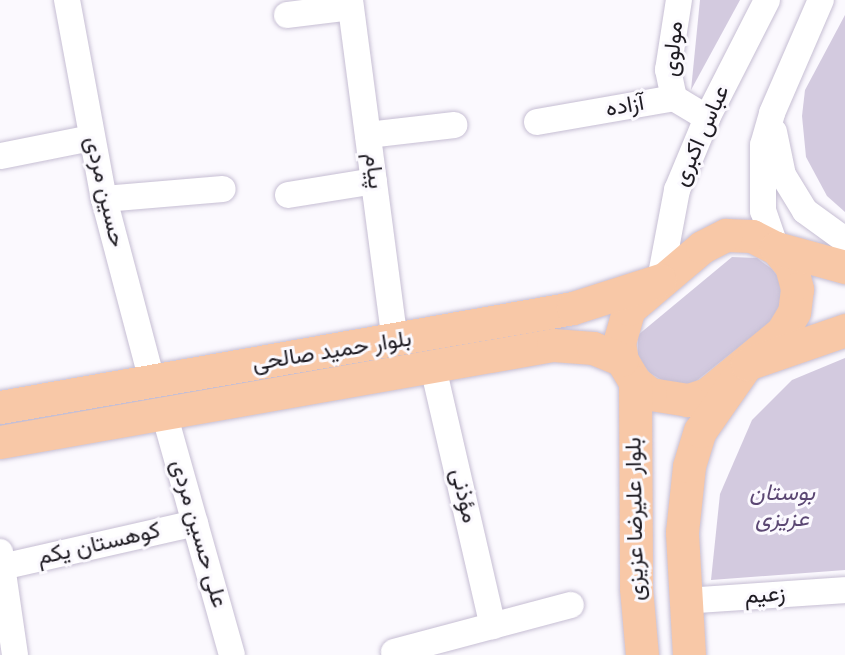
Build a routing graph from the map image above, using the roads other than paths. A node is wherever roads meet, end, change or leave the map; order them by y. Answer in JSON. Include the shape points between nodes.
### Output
{"nodes":[{"id":1,"x":67,"y":0,"type":"edge"},
{"id":2,"x":679,"y":0,"type":"edge"},
{"id":3,"x":767,"y":0,"type":"edge"},
{"id":4,"x":821,"y":0,"type":"edge"},
{"id":5,"x":351,"y":4,"type":"edge"},
{"id":6,"x":287,"y":15,"type":"dead end"},
{"id":7,"x":674,"y":98,"type":"junction"},
{"id":8,"x":772,"y":113,"type":"junction"},
{"id":9,"x":707,"y":118,"type":"junction"},
{"id":10,"x":537,"y":122,"type":"dead end"},
{"id":11,"x":454,"y":125,"type":"dead end"},
{"id":12,"x":368,"y":135,"type":"junction"},
{"id":13,"x":91,"y":138,"type":"junction"},
{"id":14,"x":1,"y":156,"type":"edge"},
{"id":15,"x":374,"y":181,"type":"junction"},
{"id":16,"x":223,"y":189,"type":"dead end"},
{"id":17,"x":288,"y":195,"type":"dead end"},
{"id":18,"x":104,"y":199,"type":"junction"},
{"id":19,"x":845,"y":240,"type":"edge"},
{"id":20,"x":776,"y":248,"type":"junction"},
{"id":21,"x":845,"y":267,"type":"edge"},
{"id":22,"x":660,"y":280,"type":"junction"},
{"id":23,"x":845,"y":330,"type":"edge"},
{"id":24,"x":395,"y":342,"type":"junction"},
{"id":25,"x":747,"y":364,"type":"junction"},
{"id":26,"x":433,"y":367,"type":"junction"},
{"id":27,"x":628,"y":371,"type":"junction"},
{"id":28,"x":152,"y":381,"type":"junction"},
{"id":29,"x":0,"y":407,"type":"edge"},
{"id":30,"x":164,"y":413,"type":"junction"},
{"id":31,"x":0,"y":442,"type":"edge"},
{"id":32,"x":195,"y":523,"type":"junction"},
{"id":33,"x":1,"y":559,"type":"edge"},
{"id":34,"x":845,"y":590,"type":"edge"},
{"id":35,"x":684,"y":601,"type":"junction"},
{"id":36,"x":571,"y":605,"type":"dead end"},
{"id":37,"x":493,"y":626,"type":"junction"},
{"id":38,"x":394,"y":652,"type":"dead end"},
{"id":39,"x":15,"y":655,"type":"edge"},
{"id":40,"x":232,"y":655,"type":"edge"},
{"id":41,"x":642,"y":655,"type":"edge"},
{"id":42,"x":690,"y":655,"type":"edge"}],
"edges":[{"from":1,"to":13,"type":"street","name":"حسین مردی"},
{"from":2,"to":7,"type":"street","name":"مولوی","via":[[668,71]]},
{"from":3,"to":9,"type":"street","name":"عباس اکبری"},
{"from":4,"to":8,"type":"street"},
{"from":5,"to":6,"type":"street"},
{"from":5,"to":12,"type":"street","name":"پیام"},
{"from":7,"to":9,"type":"street","name":"آزاده"},
{"from":7,"to":10,"type":"street","name":"آزاده"},
{"from":8,"to":19,"type":"street","via":[[783,175],[805,211]]},
{"from":8,"to":20,"type":"street","via":[[760,178],[763,211]]},
{"from":9,"to":22,"type":"street","name":"عباس اکبری","via":[[677,190]]},
{"from":11,"to":12,"type":"street"},
{"from":12,"to":15,"type":"street","name":"پیام"},
{"from":13,"to":14,"type":"street"},
{"from":13,"to":18,"type":"street","name":"حسین مردی"},
{"from":15,"to":17,"type":"street"},
{"from":15,"to":24,"type":"street","name":"پیام"},
{"from":16,"to":18,"type":"street"},
{"from":18,"to":28,"type":"street","name":"حسین مردی"},
{"from":20,"to":21,"type":"main road"},
{"from":20,"to":22,"type":"main road","via":[[752,236],[726,235],[702,247]]},
{"from":20,"to":25,"type":"main road","via":[[794,277],[794,312],[782,332]]},
{"from":22,"to":24,"type":"main road","name":"بلوار حمید صالحی","via":[[598,303]]},
{"from":22,"to":27,"type":"main road","via":[[629,309],[619,343]]},
{"from":23,"to":25,"type":"main road"},
{"from":24,"to":28,"type":"main road","name":"بلوار حمید صالحی"},
{"from":25,"to":27,"type":"main road","via":[[707,394],[688,400],[669,400]]},
{"from":25,"to":35,"type":"main road","name":"بلوار علیرضا عزیزی","via":[[700,430],[690,466],[682,532]]},
{"from":26,"to":27,"type":"main road","name":"بلوار حمید صالحی","via":[[553,345],[593,348]]},
{"from":26,"to":30,"type":"main road","name":"بلوار حمید صالحی"},
{"from":26,"to":37,"type":"street","name":"مؤذنی"},
{"from":27,"to":41,"type":"main road","name":"بلوار علیرضا عزیزی"},
{"from":28,"to":29,"type":"main road","name":"بلوار حمید صالحی"},
{"from":30,"to":31,"type":"main road","name":"بلوار حمید صالحی"},
{"from":30,"to":32,"type":"street","name":"علی حسین مردی"},
{"from":32,"to":33,"type":"street","name":"کوهستان یکم"},
{"from":32,"to":40,"type":"street","name":"علی حسین مردی"},
{"from":33,"to":39,"type":"street"},
{"from":34,"to":35,"type":"street","name":"زعیم"},
{"from":35,"to":42,"type":"main road","name":"بلوار علیرضا عزیزی"},
{"from":36,"to":37,"type":"street"},
{"from":37,"to":38,"type":"street"}]}
